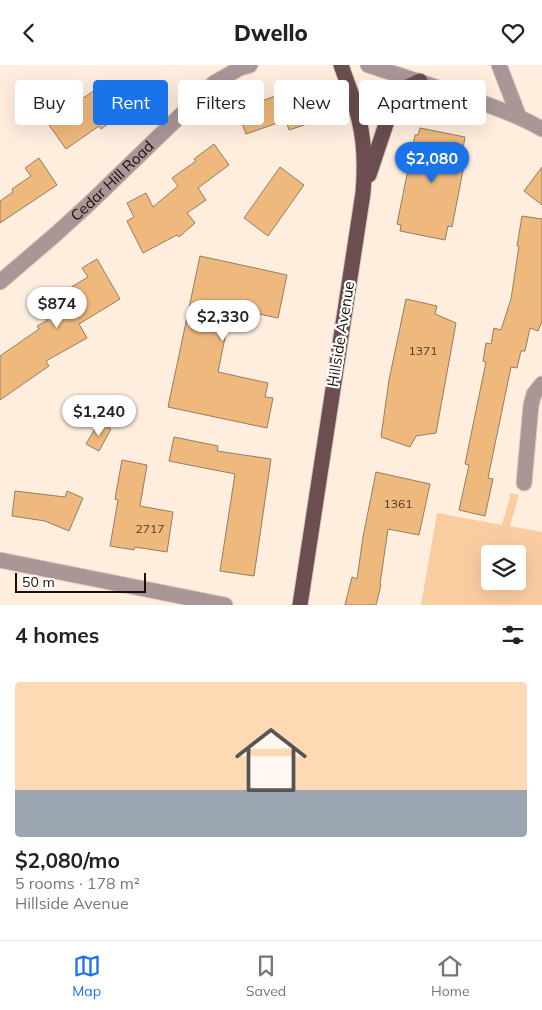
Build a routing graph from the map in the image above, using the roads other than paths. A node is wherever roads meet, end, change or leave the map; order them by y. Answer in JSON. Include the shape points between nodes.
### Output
{"nodes":[{"id":1,"x":250,"y":65,"type":"edge"},
{"id":2,"x":341,"y":65,"type":"edge"},
{"id":3,"x":368,"y":65,"type":"edge"},
{"id":4,"x":499,"y":65,"type":"edge"},
{"id":5,"x":417,"y":80,"type":"edge"},
{"id":6,"x":486,"y":104,"type":"edge"},
{"id":7,"x":520,"y":117,"type":"junction"},
{"id":8,"x":386,"y":125,"type":"edge"},
{"id":9,"x":542,"y":129,"type":"edge"},
{"id":10,"x":363,"y":193,"type":"junction"},
{"id":11,"x":0,"y":282,"type":"edge"},
{"id":12,"x":542,"y":384,"type":"edge"},
{"id":13,"x":524,"y":483,"type":"dead end"},
{"id":14,"x":0,"y":560,"type":"edge"},
{"id":15,"x":225,"y":605,"type":"edge"},
{"id":16,"x":300,"y":605,"type":"edge"}],
"edges":[{"from":1,"to":11,"type":"street","name":"Cedar Hill Road","via":[[214,83],[91,202]]},
{"from":2,"to":10,"type":"main road","name":"Hillside Avenue","via":[[363,141]]},
{"from":3,"to":5,"type":"street"},
{"from":4,"to":7,"type":"street"},
{"from":6,"to":7,"type":"street"},
{"from":7,"to":9,"type":"street"},
{"from":8,"to":10,"type":"main road"},
{"from":10,"to":16,"type":"main road","name":"Hillside Avenue"},
{"from":12,"to":13,"type":"street","via":[[531,405]]},
{"from":14,"to":15,"type":"street"}]}
